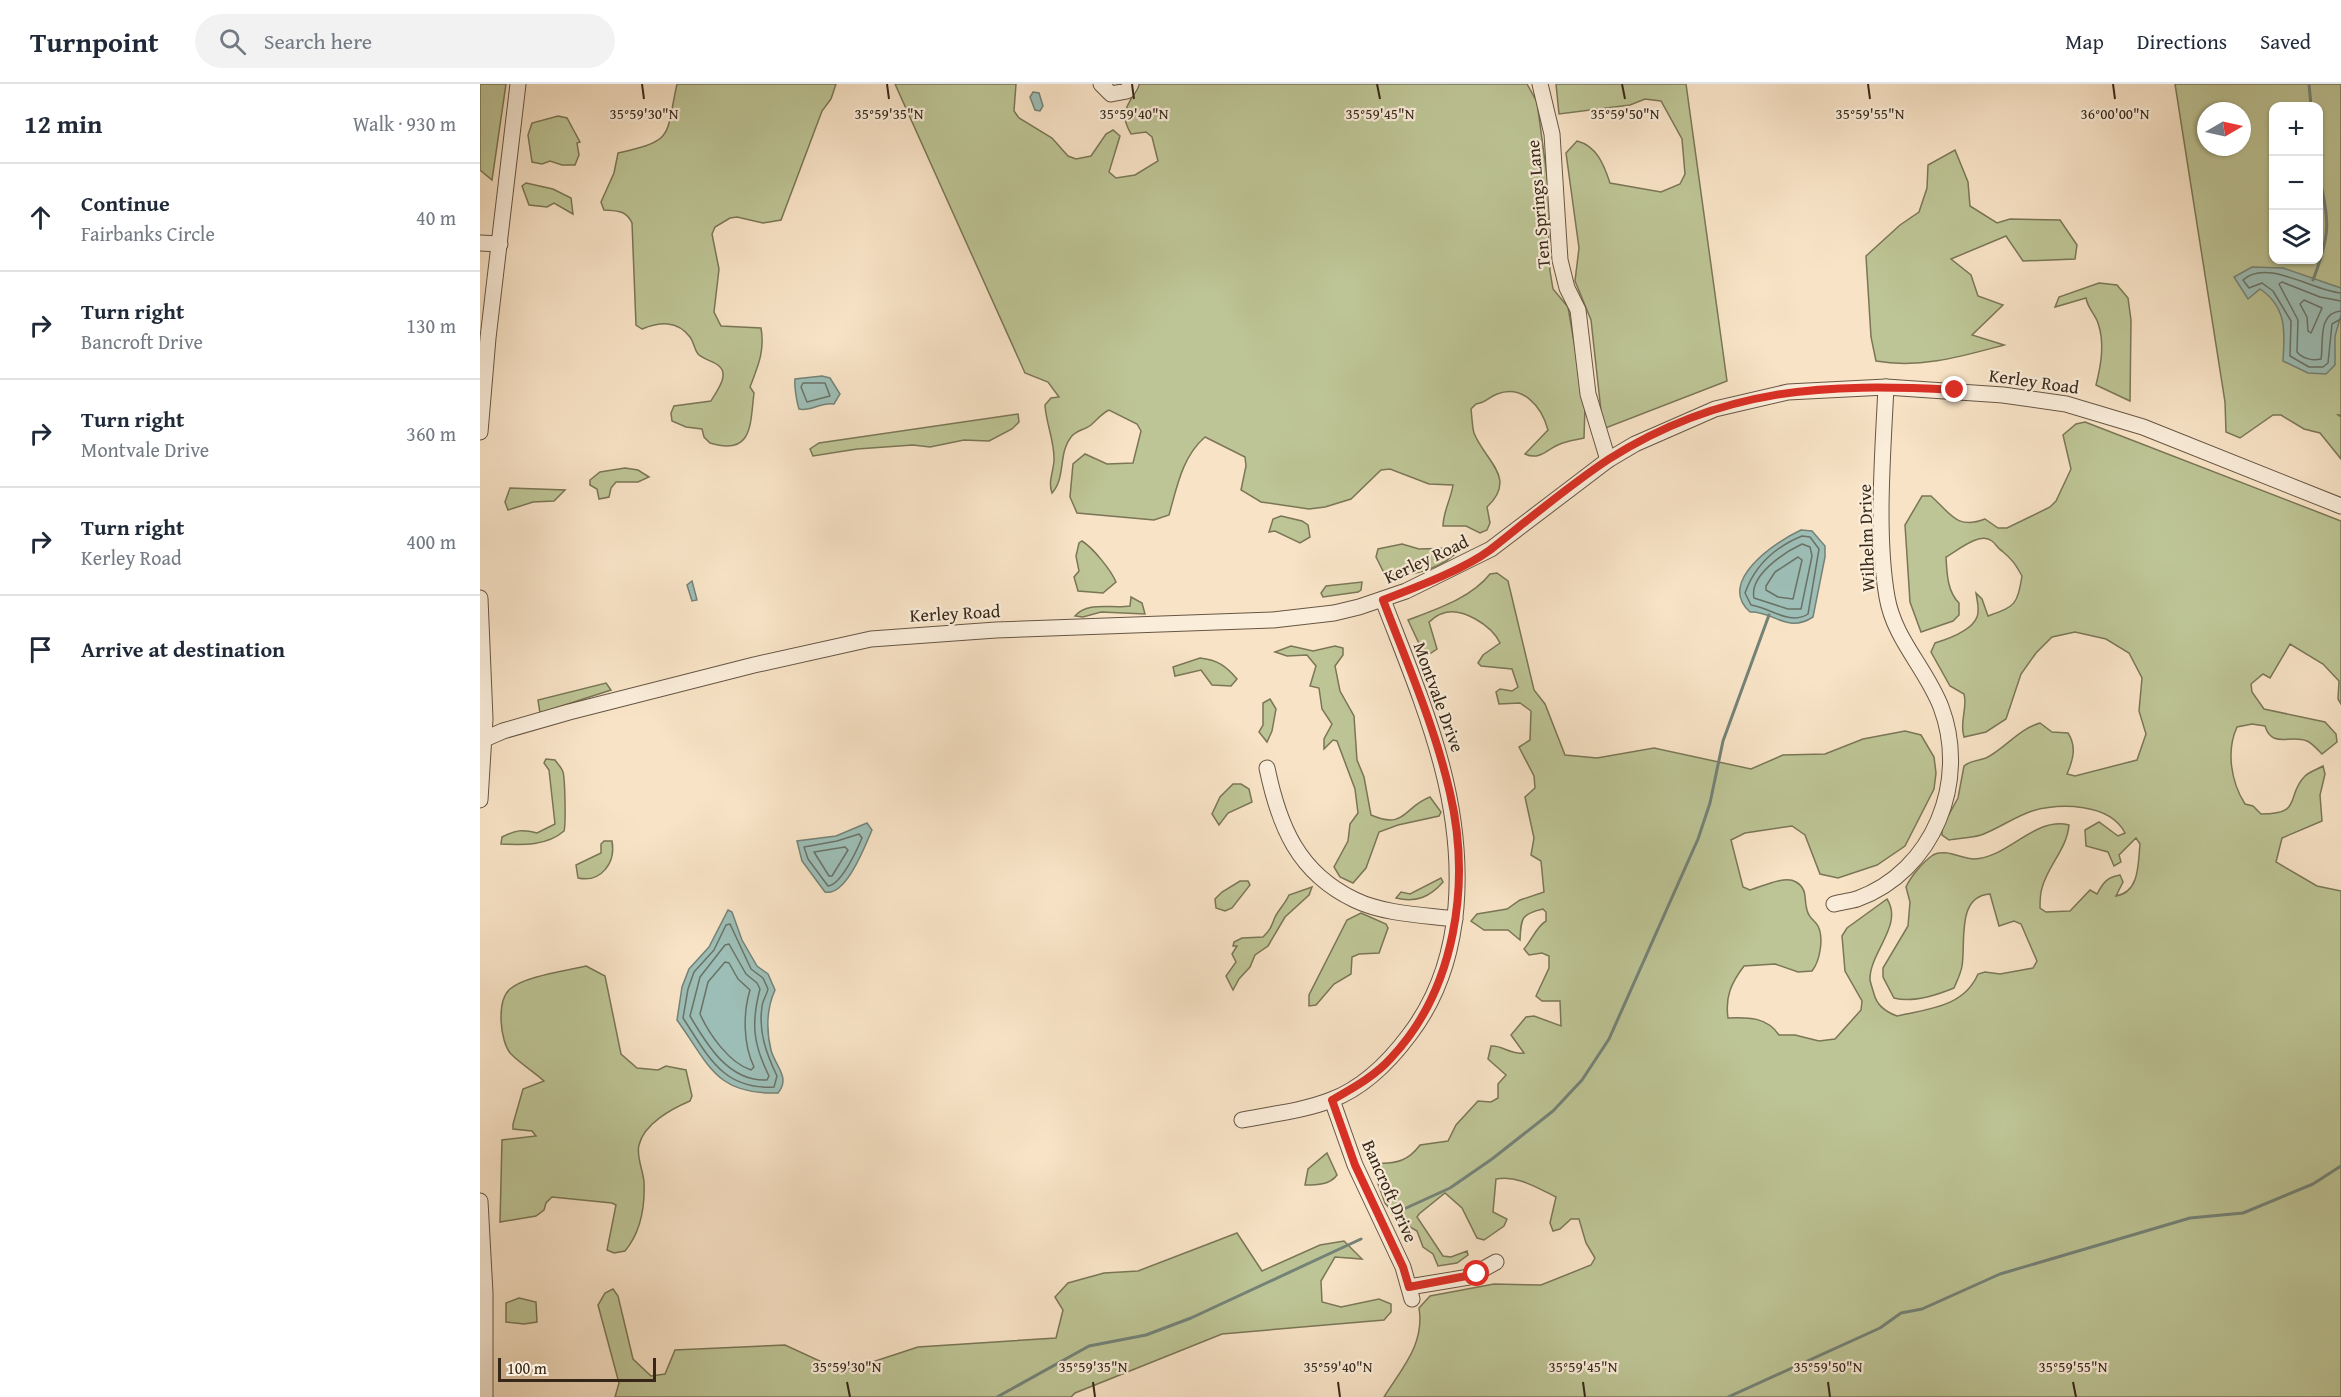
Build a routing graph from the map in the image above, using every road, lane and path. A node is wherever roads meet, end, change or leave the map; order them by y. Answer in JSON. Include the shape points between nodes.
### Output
{"nodes":[{"id":1,"x":519,"y":84,"type":"edge"},
{"id":2,"x":1101,"y":84,"type":"edge"},
{"id":3,"x":1131,"y":84,"type":"edge"},
{"id":4,"x":1540,"y":84,"type":"edge"},
{"id":5,"x":480,"y":243,"type":"edge"},
{"id":6,"x":500,"y":244,"type":"junction"},
{"id":7,"x":1886,"y":387,"type":"junction"},
{"id":8,"x":480,"y":432,"type":"edge"},
{"id":9,"x":1608,"y":460,"type":"junction"},
{"id":10,"x":2341,"y":506,"type":"edge"},
{"id":11,"x":480,"y":598,"type":"edge"},
{"id":12,"x":1383,"y":600,"type":"junction"},
{"id":13,"x":483,"y":740,"type":"edge"},
{"id":14,"x":1267,"y":768,"type":"dead end"},
{"id":15,"x":480,"y":800,"type":"edge"},
{"id":16,"x":1834,"y":904,"type":"dead end"},
{"id":17,"x":1455,"y":919,"type":"junction"},
{"id":18,"x":1332,"y":1100,"type":"junction"},
{"id":19,"x":1242,"y":1120,"type":"dead end"},
{"id":20,"x":480,"y":1201,"type":"edge"},
{"id":21,"x":1496,"y":1262,"type":"dead end"},
{"id":22,"x":485,"y":1397,"type":"edge"}],
"edges":[{"from":1,"to":6,"type":"street"},
{"from":2,"to":3,"type":"street","via":[[1111,94],[1127,91]]},
{"from":4,"to":9,"type":"street","name":"Ten Springs Lane","via":[[1552,134],[1560,260],[1578,310],[1588,394]]},
{"from":5,"to":6,"type":"street"},
{"from":6,"to":8,"type":"street"},
{"from":7,"to":9,"type":"street","name":"Kerley Road","via":[[1810,389],[1743,401],[1688,419]]},
{"from":7,"to":10,"type":"street","name":"Kerley Road","via":[[2003,395],[2090,410],[2143,427]]},
{"from":7,"to":16,"type":"street","name":"Wilhelm Drive","via":[[1886,596],[1899,635],[1940,704],[1950,747],[1950,779],[1940,819],[1918,855],[1875,890]]},
{"from":9,"to":12,"type":"street","name":"Kerley Road","via":[[1491,549]]},
{"from":11,"to":13,"type":"street"},
{"from":12,"to":13,"type":"street","name":"Kerley Road","via":[[1334,613],[1274,620],[996,630],[871,639],[569,712]]},
{"from":12,"to":17,"type":"street","name":"Montvale Drive","via":[[1438,748],[1451,796],[1458,852]]},
{"from":13,"to":15,"type":"street"},
{"from":14,"to":17,"type":"street","via":[[1286,835],[1322,878],[1356,901]]},
{"from":17,"to":18,"type":"street","name":"Montvale Drive","via":[[1439,984],[1416,1026],[1373,1075]]},
{"from":18,"to":19,"type":"street","name":"Montvale Drive"},
{"from":18,"to":21,"type":"street","name":"Bancroft Drive","via":[[1355,1165],[1403,1267],[1410,1293],[1469,1277]]},
{"from":20,"to":22,"type":"street"}]}
